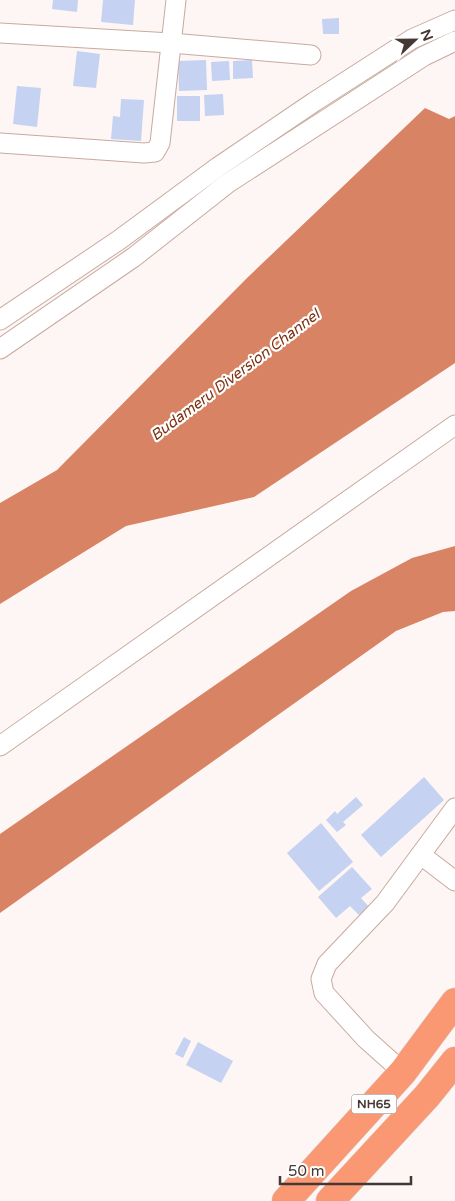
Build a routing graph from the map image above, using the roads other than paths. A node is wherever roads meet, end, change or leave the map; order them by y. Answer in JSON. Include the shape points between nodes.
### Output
{"nodes":[{"id":1,"x":176,"y":0,"type":"edge"},
{"id":2,"x":455,"y":20,"type":"edge"},
{"id":3,"x":0,"y":33,"type":"edge"},
{"id":4,"x":455,"y":41,"type":"edge"},
{"id":5,"x":171,"y":43,"type":"junction"},
{"id":6,"x":311,"y":55,"type":"dead end"},
{"id":7,"x":0,"y":143,"type":"edge"},
{"id":8,"x":0,"y":320,"type":"edge"},
{"id":9,"x":0,"y":349,"type":"edge"},
{"id":10,"x":455,"y":425,"type":"edge"},
{"id":11,"x":0,"y":746,"type":"edge"},
{"id":12,"x":455,"y":808,"type":"edge"},
{"id":13,"x":421,"y":855,"type":"junction"},
{"id":14,"x":455,"y":881,"type":"edge"},
{"id":15,"x":455,"y":1002,"type":"edge"},
{"id":16,"x":455,"y":1061,"type":"edge"},
{"id":17,"x":403,"y":1072,"type":"junction"},
{"id":18,"x":286,"y":1201,"type":"edge"},
{"id":19,"x":330,"y":1201,"type":"edge"}],
"edges":[{"from":1,"to":5,"type":"street"},
{"from":2,"to":8,"type":"street","via":[[412,39],[314,102]]},
{"from":3,"to":5,"type":"street"},
{"from":4,"to":9,"type":"street","via":[[424,56],[236,178],[134,256]]},
{"from":5,"to":6,"type":"street"},
{"from":5,"to":7,"type":"street","via":[[160,143],[155,152],[144,154]]},
{"from":10,"to":11,"type":"street"},
{"from":12,"to":13,"type":"street"},
{"from":13,"to":14,"type":"street"},
{"from":13,"to":17,"type":"street","via":[[385,903],[327,964],[321,979],[324,993],[366,1039]]},
{"from":15,"to":17,"type":"highway","number":"NH65"},
{"from":16,"to":19,"type":"highway","number":"NH65"},
{"from":17,"to":18,"type":"highway","number":"NH65"}]}
